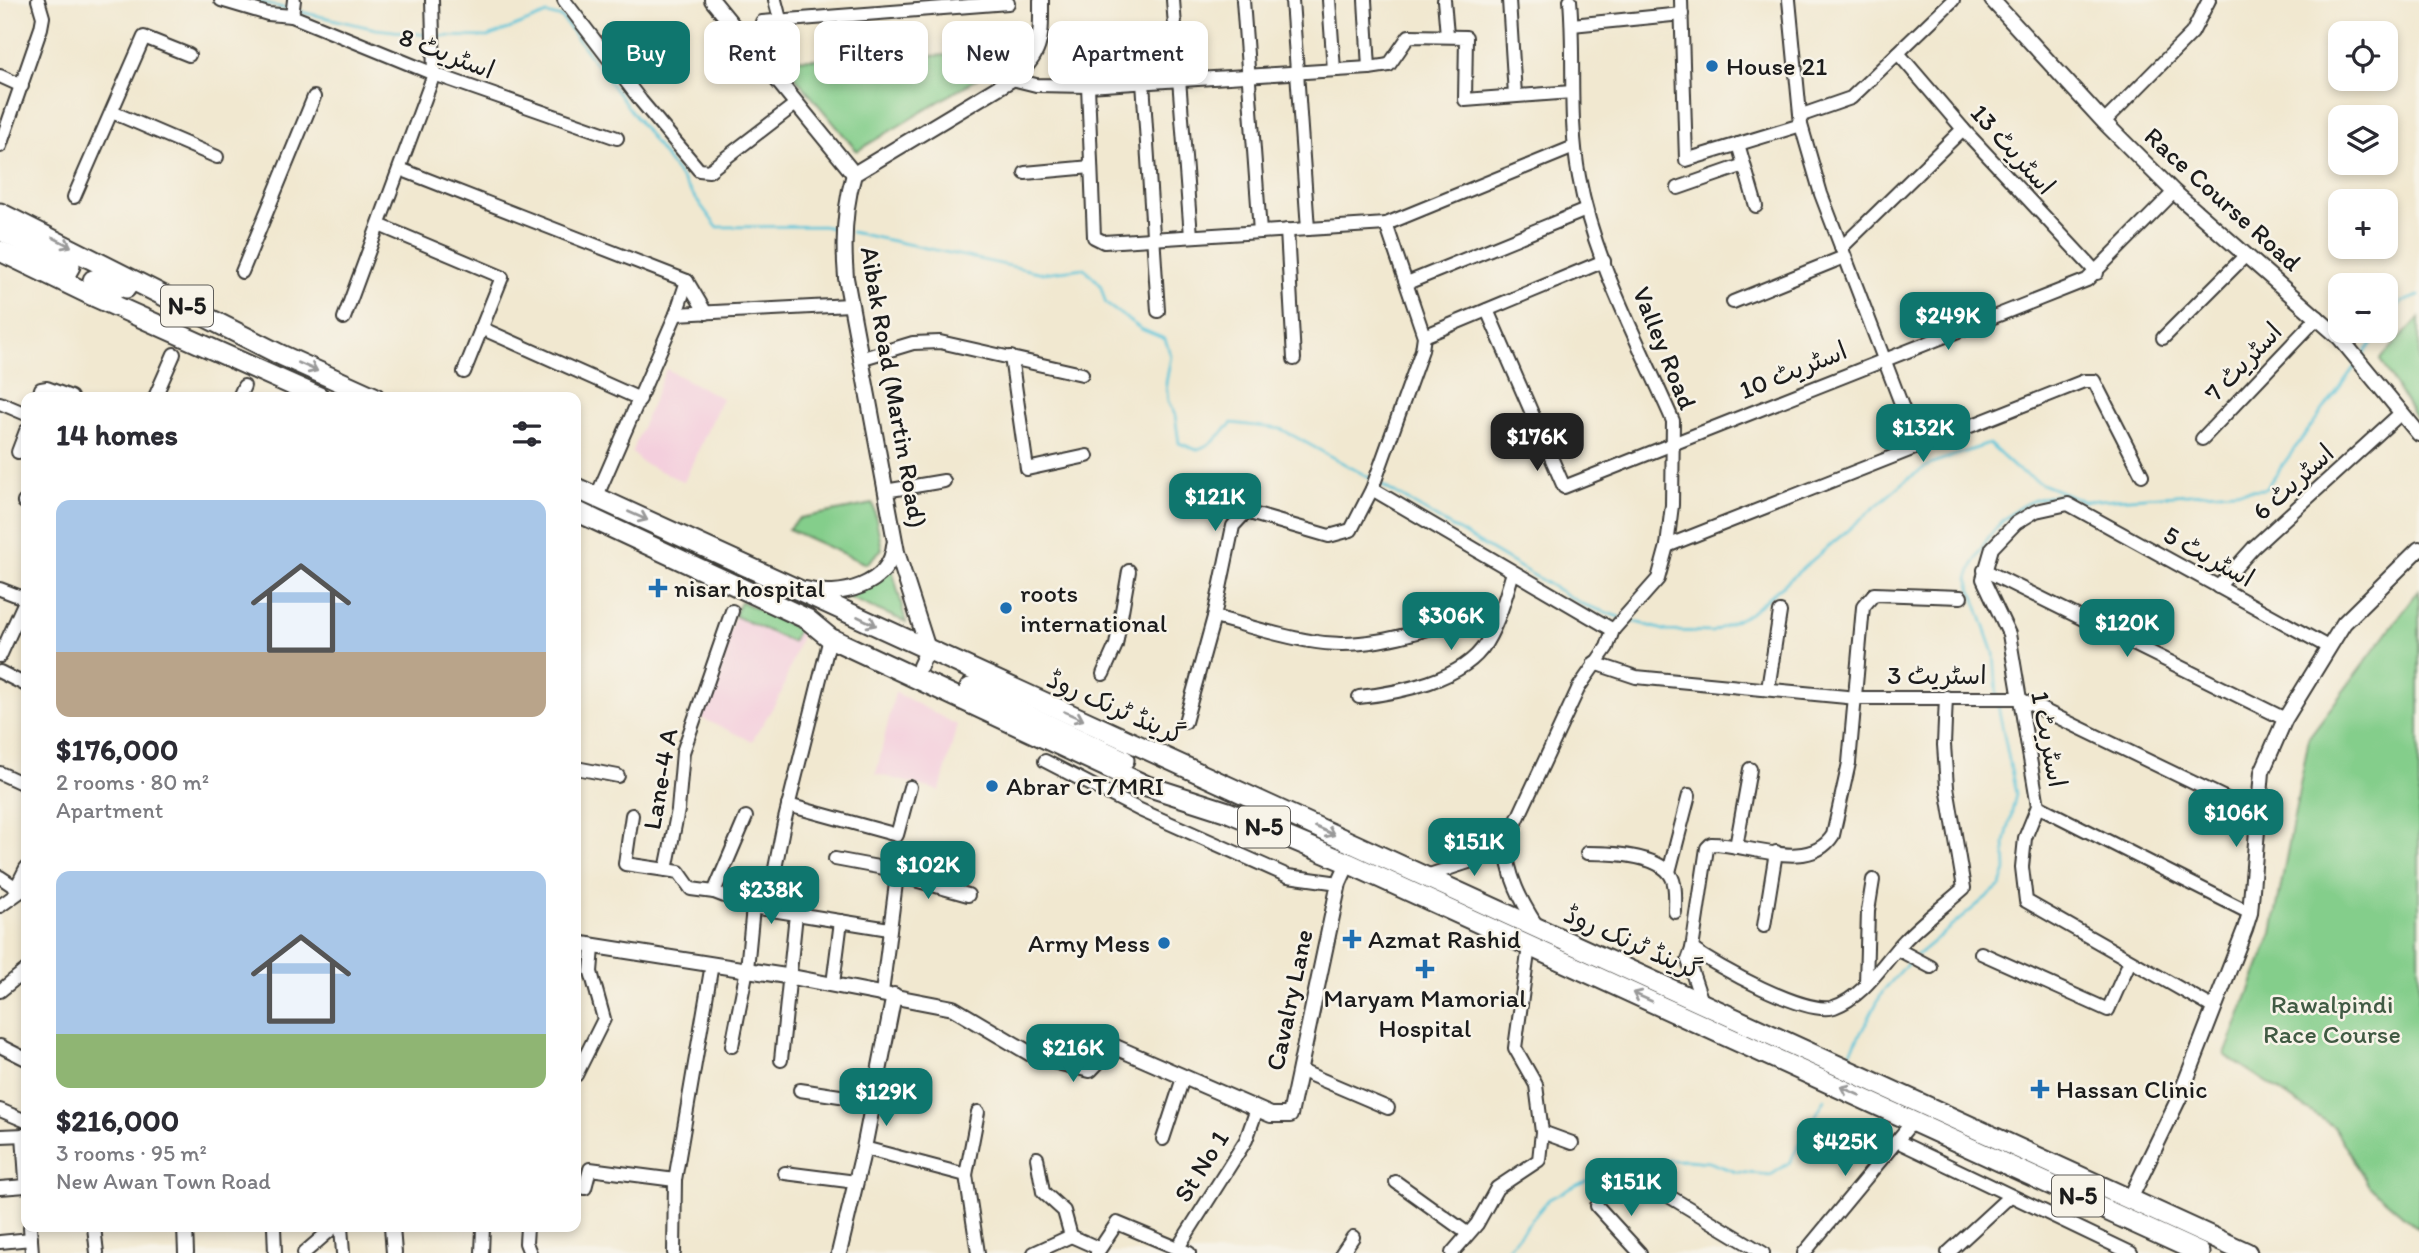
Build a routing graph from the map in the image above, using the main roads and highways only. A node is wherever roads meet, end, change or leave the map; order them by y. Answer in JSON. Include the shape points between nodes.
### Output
{"nodes":[{"id":1,"x":0,"y":214,"type":"edge"},
{"id":2,"x":0,"y":230,"type":"edge"},
{"id":3,"x":8,"y":255,"type":"edge"},
{"id":4,"x":212,"y":350,"type":"junction"},
{"id":5,"x":281,"y":355,"type":"junction"},
{"id":6,"x":308,"y":392,"type":"edge"},
{"id":7,"x":363,"y":392,"type":"edge"},
{"id":8,"x":581,"y":490,"type":"edge"},
{"id":9,"x":581,"y":513,"type":"edge"},
{"id":10,"x":807,"y":619,"type":"junction"},
{"id":11,"x":924,"y":657,"type":"junction"},
{"id":12,"x":1228,"y":812,"type":"junction"},
{"id":13,"x":1956,"y":1140,"type":"junction"},
{"id":14,"x":2126,"y":1208,"type":"junction"},
{"id":15,"x":2176,"y":1253,"type":"edge"},
{"id":16,"x":2200,"y":1253,"type":"edge"},
{"id":17,"x":2246,"y":1253,"type":"edge"}],
"edges":[{"from":1,"to":5,"type":"highway","number":"N-5","one_way":true},
{"from":2,"to":3,"type":"highway","via":[[70,266],[64,273]]},
{"from":3,"to":4,"type":"highway","number":"N-5"},
{"from":4,"to":5,"type":"highway","via":[[95,289],[93,280],[103,277],[199,323]]},
{"from":4,"to":6,"type":"highway","number":"N-5"},
{"from":5,"to":7,"type":"highway","number":"N-5","one_way":true},
{"from":8,"to":11,"type":"highway","name":"گرینڈ ٹرنک روڈ","number":"N-5","one_way":true,"via":[[794,586]]},
{"from":9,"to":10,"type":"highway","name":"گرینڈ ٹرنک روڈ","number":"N-5"},
{"from":10,"to":11,"type":"highway","name":"گرینڈ ٹرنک روڈ","number":"N-5"},
{"from":10,"to":12,"type":"highway","name":"گرینڈ ٹرنک روڈ","number":"N-5","via":[[830,638],[1147,786]]},
{"from":11,"to":12,"type":"highway","name":"گرینڈ ٹرنک روڈ","number":"N-5"},
{"from":11,"to":14,"type":"highway","name":"گرینڈ ٹرنک روڈ","number":"N-5","one_way":true,"via":[[1702,1002]]},
{"from":13,"to":12,"type":"highway","name":"گرینڈ ٹرنک روڈ","number":"N-5","one_way":true},
{"from":13,"to":14,"type":"highway","name":"گرینڈ ٹرنک روڈ","number":"N-5"},
{"from":13,"to":15,"type":"highway","name":"گرینڈ ٹرنک روڈ","number":"N-5","via":[[2035,1188]]},
{"from":14,"to":16,"type":"highway","name":"گرینڈ ٹرنک روڈ","number":"N-5"},
{"from":14,"to":17,"type":"highway","name":"گرینڈ ٹرنک روڈ","number":"N-5"}]}
